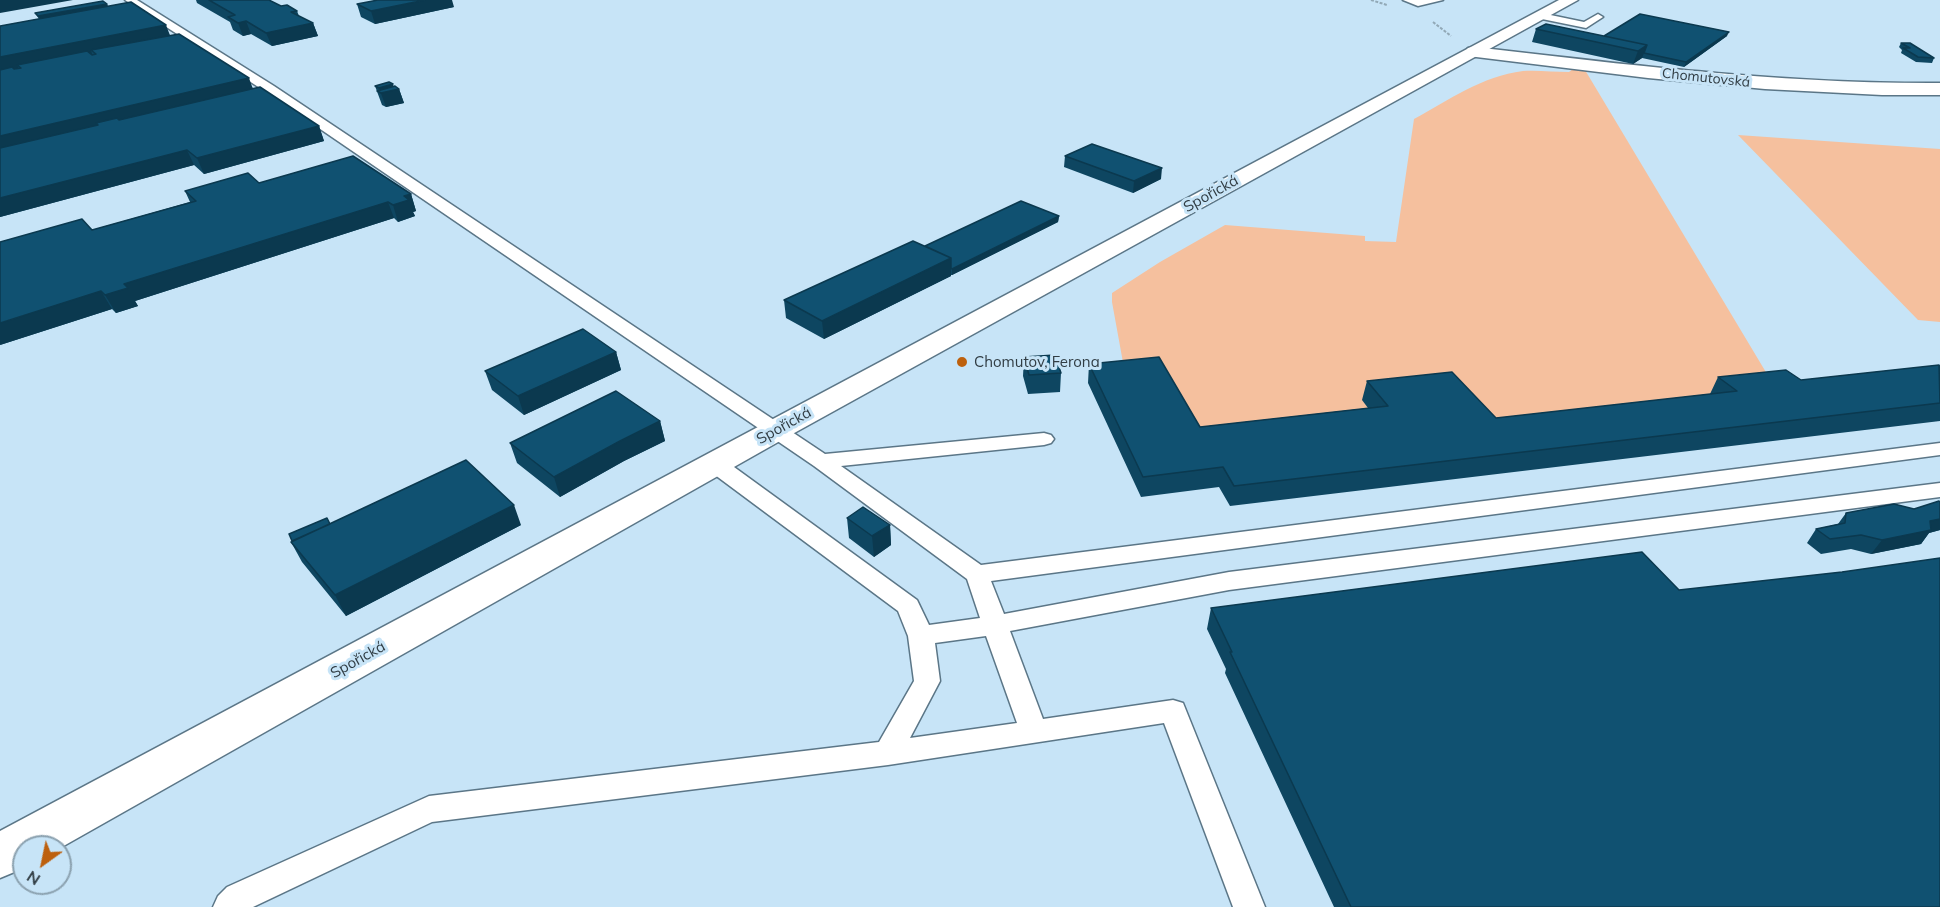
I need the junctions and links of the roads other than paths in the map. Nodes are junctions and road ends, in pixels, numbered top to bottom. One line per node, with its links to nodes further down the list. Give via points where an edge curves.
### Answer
1 (129, 0): 9 (lane, via 270,89)
2 (1408, 0): 3 (lane)
3 (1438, 0)
4 (1570, 0): 5 (street, Spořická)
5 (1541, 16): 6 (lane, via 1586,25); 7 (street, Spořická)
6 (1598, 17)
7 (1474, 52): 8 (street, Chomutovská, via 1806,88); 9 (street, Spořická)
8 (1940, 89)
9 (776, 430): 12 (lane); 13 (street, Spořická)
10 (1044, 439): 12 (lane)
11 (1940, 449): 15 (lane)
12 (821, 461): 15 (lane)
13 (715, 464): 17 (lane, via 908,606); 20 (street, Spořická)
14 (1940, 490): 16 (lane, via 1229,581)
15 (977, 574): 16 (lane)
16 (995, 625): 17 (lane); 18 (lane)
17 (921, 636): 19 (lane, via 927,681)
18 (1034, 732): 19 (lane); 22 (lane, via 1173,711)
19 (888, 753): 21 (lane, via 429,809 238,898)
20 (0, 856)
21 (229, 907)
22 (1249, 907)

